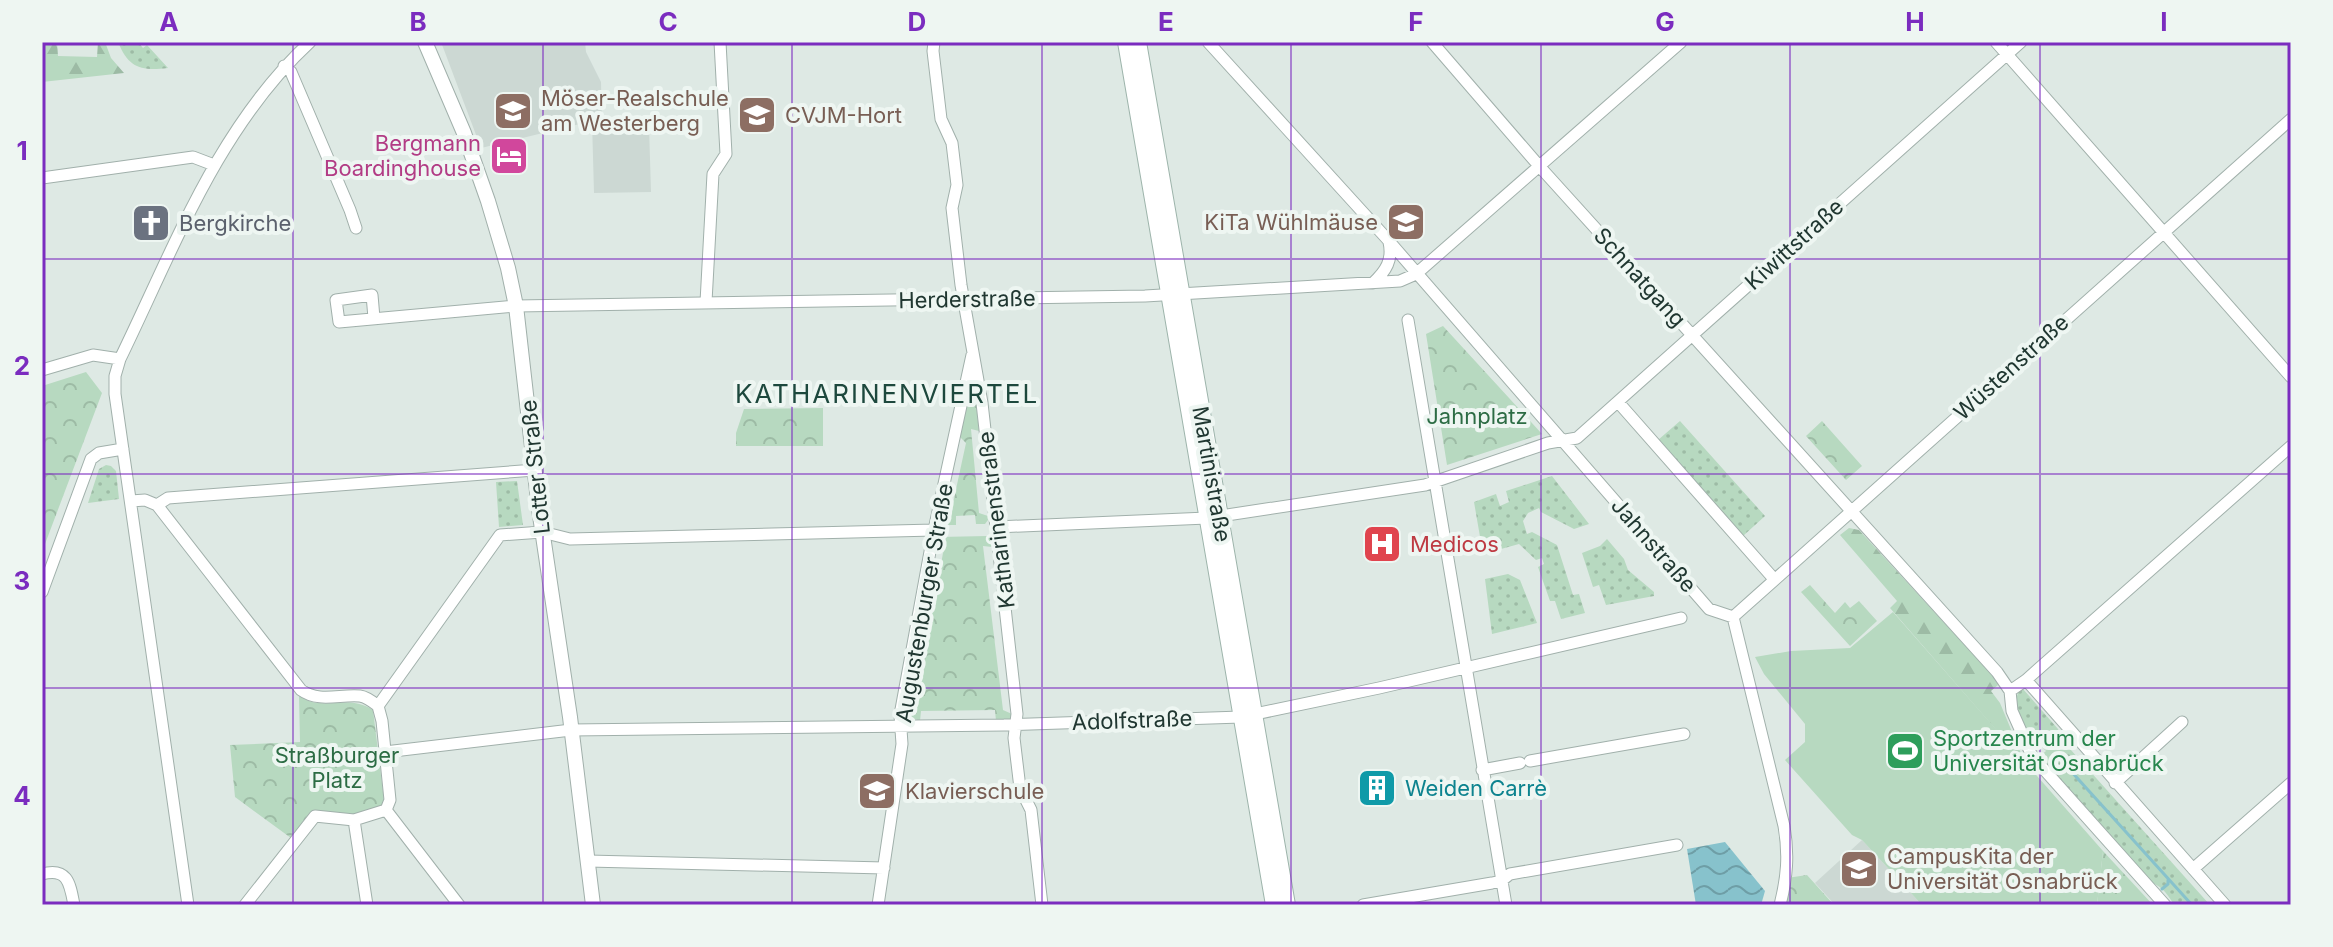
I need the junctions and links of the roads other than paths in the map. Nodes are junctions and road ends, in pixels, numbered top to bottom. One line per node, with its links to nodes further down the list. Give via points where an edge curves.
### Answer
1 (310, 42): 13 (street)
2 (425, 42): 26 (street, Lotter Straße, via 488,201)
3 (720, 42): 25 (street, via 726,154 713,174)
4 (934, 42): 24 (street, Katharinenstraße, via 941,119 956,171 952,208)
5 (1126, 42): 23 (main road, Martinistraße)
6 (1138, 42): 23 (main road, Martinistraße)
7 (1208, 42): 20 (street, Jahnstraße)
8 (1432, 42): 16 (street, Schnatgang)
9 (1681, 42): 16 (street)
10 (1996, 42): 12 (street)
11 (2021, 42): 12 (street, Kiwittstraße)
12 (2007, 55): 19 (street); 29 (street, Kiwittstraße)
13 (284, 66): 15 (street); 18 (street)
14 (2291, 119): 19 (street, Wüstenstraße)
15 (214, 165): 17 (street, via 193,157); 31 (street)
16 (1540, 167): 21 (street); 29 (street, Schnatgang)
17 (42, 178)
18 (356, 228)
19 (2163, 233): 33 (street); 44 (street, Wüstenstraße)
20 (1388, 240): 21 (street, Jahnstraße); 22 (street, via 1390,261)
21 (1416, 274): 22 (street, Herderstraße); 37 (street, Jahnstraße)
22 (1373, 283): 23 (street, Herderstraße)
23 (1175, 293): 24 (street, Herderstraße); 45 (main road, Martinistraße)
24 (964, 299): 25 (street, Herderstraße); 30 (street, Katharinenstraße)
25 (706, 302): 26 (street, Herderstraße)
26 (516, 306): 27 (street, Herderstraße); 40 (street, Lotter Straße)
27 (374, 318)
28 (1408, 320): 41 (street)
29 (1693, 335): 35 (street, Kiwittstraße); 44 (street, Schnatgang)
30 (973, 351): 34 (street, Augustenburger Straße); 36 (street, Katharinenstraße)
31 (120, 359): 32 (street, via 93,355); 39 (street, via 115,394)
32 (42, 370)
33 (2291, 377)
34 (962, 401): 36 (street, via 971,397); 47 (street, Augustenburger Straße)
35 (1618, 402): 37 (street, Kiwittstraße, via 1577,438); 49 (street)
36 (982, 403): 46 (street, Katharinenstraße)
37 (1564, 441): 41 (street); 51 (street, Jahnstraße, via 1709,609)
38 (2291, 446): 54 (street)
39 (123, 449): 42 (street); 50 (street, via 91,459)
40 (535, 470): 43 (street, via 168,498); 48 (street, Lotter Straße)
41 (1435, 481): 45 (street); 53 (street)
42 (131, 501): 43 (street); 76 (street)
43 (157, 505): 56 (street, via 301,690 309,696 364,696)
44 (1850, 510): 49 (street, Wüstenstraße); 55 (street, Schnatgang)
45 (1213, 517): 46 (street); 57 (main road, Martinistraße)
46 (997, 527): 59 (street, Katharinenstraße)
47 (934, 530): 48 (street, via 570,539); 60 (street, Augustenburger Straße)
48 (542, 532): 56 (street, via 500,535); 61 (street, Lotter Straße)
49 (1774, 579): 51 (street, Wüstenstraße)
50 (42, 592)
51 (1733, 617): 87 (street, via 1789,855)
52 (1681, 618): 53 (street, Adolfstraße)
53 (1465, 668): 57 (street, Adolfstraße); 64 (street)
54 (2026, 680): 55 (street); 65 (street)
55 (2010, 691): 88 (street, via 2012,711 2032,756)
56 (378, 706): 63 (street)
57 (1248, 716): 59 (street, Adolfstraße); 83 (main road, Martinistraße); 84 (main road, Martinistraße)
58 (2182, 722): 65 (street)
59 (1016, 724): 60 (street, Adolfstraße); 82 (street, Katharinenstraße, via 1020,788 1031,810)
60 (901, 726): 61 (street, Adolfstraße); 71 (street, Augustenburger Straße)
61 (571, 730): 63 (street, Adolfstraße); 70 (street, Lotter Straße)
62 (1684, 734): 64 (street)
63 (385, 752): 67 (street, via 390,800)
64 (1482, 770): 74 (street)
65 (2115, 783): 72 (street)
66 (2291, 783): 72 (street)
67 (386, 810): 68 (street); 79 (street)
68 (354, 820): 77 (street, via 315,816); 78 (street)
69 (1677, 845): 74 (street, via 1510,874)
70 (588, 861): 71 (street); 80 (street, Lotter Straße)
71 (884, 868): 81 (street, Augustenburger Straße)
72 (2193, 869): 89 (street)
73 (42, 874): 75 (street, via 62,874)
74 (1501, 881): 85 (street); 86 (street)
75 (74, 905)
76 (188, 905)
77 (245, 905)
78 (367, 905)
79 (459, 905)
80 (593, 905)
81 (878, 905)
82 (1042, 905)
83 (1274, 905)
84 (1287, 905)
85 (1363, 905)
86 (1506, 905)
87 (1780, 905)
88 (2165, 905)
89 (2225, 905)

